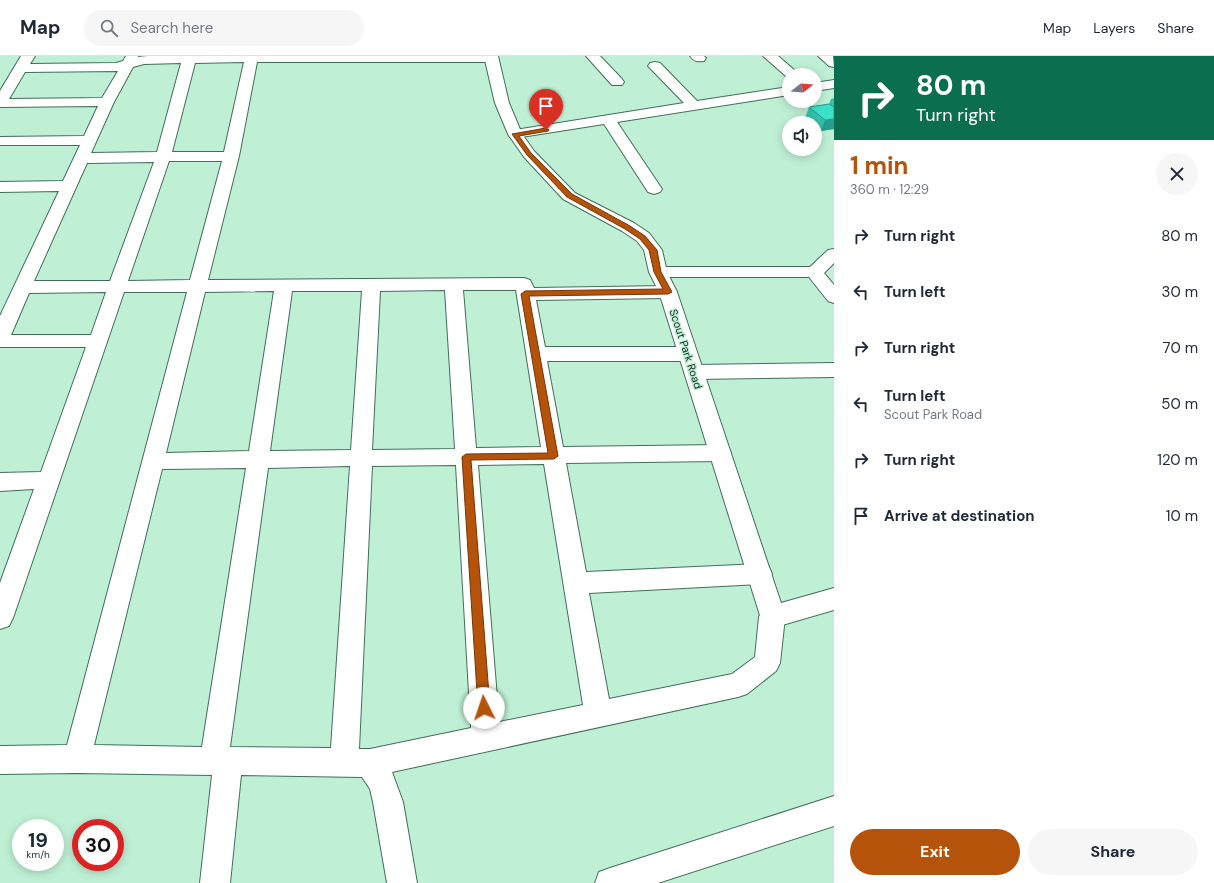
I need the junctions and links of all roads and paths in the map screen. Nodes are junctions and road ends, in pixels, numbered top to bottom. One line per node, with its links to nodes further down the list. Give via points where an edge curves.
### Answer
1 (28, 56): 11 (street)
2 (593, 56): 13 (street)
3 (770, 56): 12 (street)
4 (825, 56): 10 (street)
5 (251, 57): 6 (street); 7 (street); 24 (street)
6 (491, 57): 21 (street, Scout Park Road, via 502,103)
7 (189, 58): 8 (street); 25 (street)
8 (130, 60): 11 (street, via 116,67); 18 (street)
9 (656, 62): 19 (street)
10 (834, 63)
11 (22, 68): 17 (street)
12 (785, 68)
13 (617, 82)
14 (834, 84): 15 (street)
15 (822, 86)
16 (782, 92): 19 (street)
17 (0, 102): 18 (street)
18 (107, 102): 22 (street)
19 (694, 106): 20 (street)
20 (608, 120): 21 (street); 29 (street)
21 (515, 134): 31 (street, Scout Park Road, via 529,154 569,196 643,237 653,250)
22 (91, 140): 23 (street); 26 (street)
23 (0, 141)
24 (231, 156): 25 (street); 37 (street)
25 (163, 157): 26 (street); 36 (street)
26 (82, 158): 27 (street)
27 (69, 186): 28 (street); 40 (street)
28 (0, 187)
29 (654, 189)
30 (834, 254): 32 (street)
31 (658, 272): 32 (street); 38 (street, Scout Park Road)
32 (814, 272): 41 (street)
33 (454, 284): 35 (street); 39 (street, via 524,284); 50 (street)
34 (284, 285): 35 (street); 37 (street); 52 (street)
35 (371, 285): 51 (street)
36 (117, 286): 37 (street); 40 (street); 44 (street)
37 (198, 286): 53 (street)
38 (668, 292): 39 (street); 46 (street, Scout Park Road)
39 (525, 294): 45 (street)
40 (13, 296): 42 (street)
41 (834, 297)
42 (0, 337)
43 (0, 341): 44 (street)
44 (98, 341): 54 (street)
45 (536, 354): 46 (street); 49 (street)
46 (691, 363): 47 (street); 48 (street, Scout Park Road)
47 (834, 370)
48 (720, 453): 49 (street); 56 (street, Scout Park Road)
49 (554, 456): 50 (street); 57 (street)
50 (466, 457): 51 (street); 62 (street)
51 (361, 458): 52 (street); 66 (street)
52 (258, 460): 53 (street); 65 (street)
53 (153, 461): 63 (street)
54 (49, 480): 55 (street); 60 (street)
55 (0, 482)
56 (760, 574): 57 (street); 59 (street, Scout Park Road)
57 (576, 583): 61 (street)
58 (834, 599): 59 (street)
59 (772, 617): 61 (street, via 767,663 738,685)
60 (0, 618)
61 (598, 715): 62 (street)
62 (486, 739): 66 (street)
63 (77, 759): 64 (street); 65 (street)
64 (0, 760)
65 (221, 761): 66 (street); 68 (street)
66 (357, 763): 69 (street, via 382,783 388,802)
67 (834, 811): 70 (street)
68 (215, 883)
69 (402, 883)
70 (610, 883)

